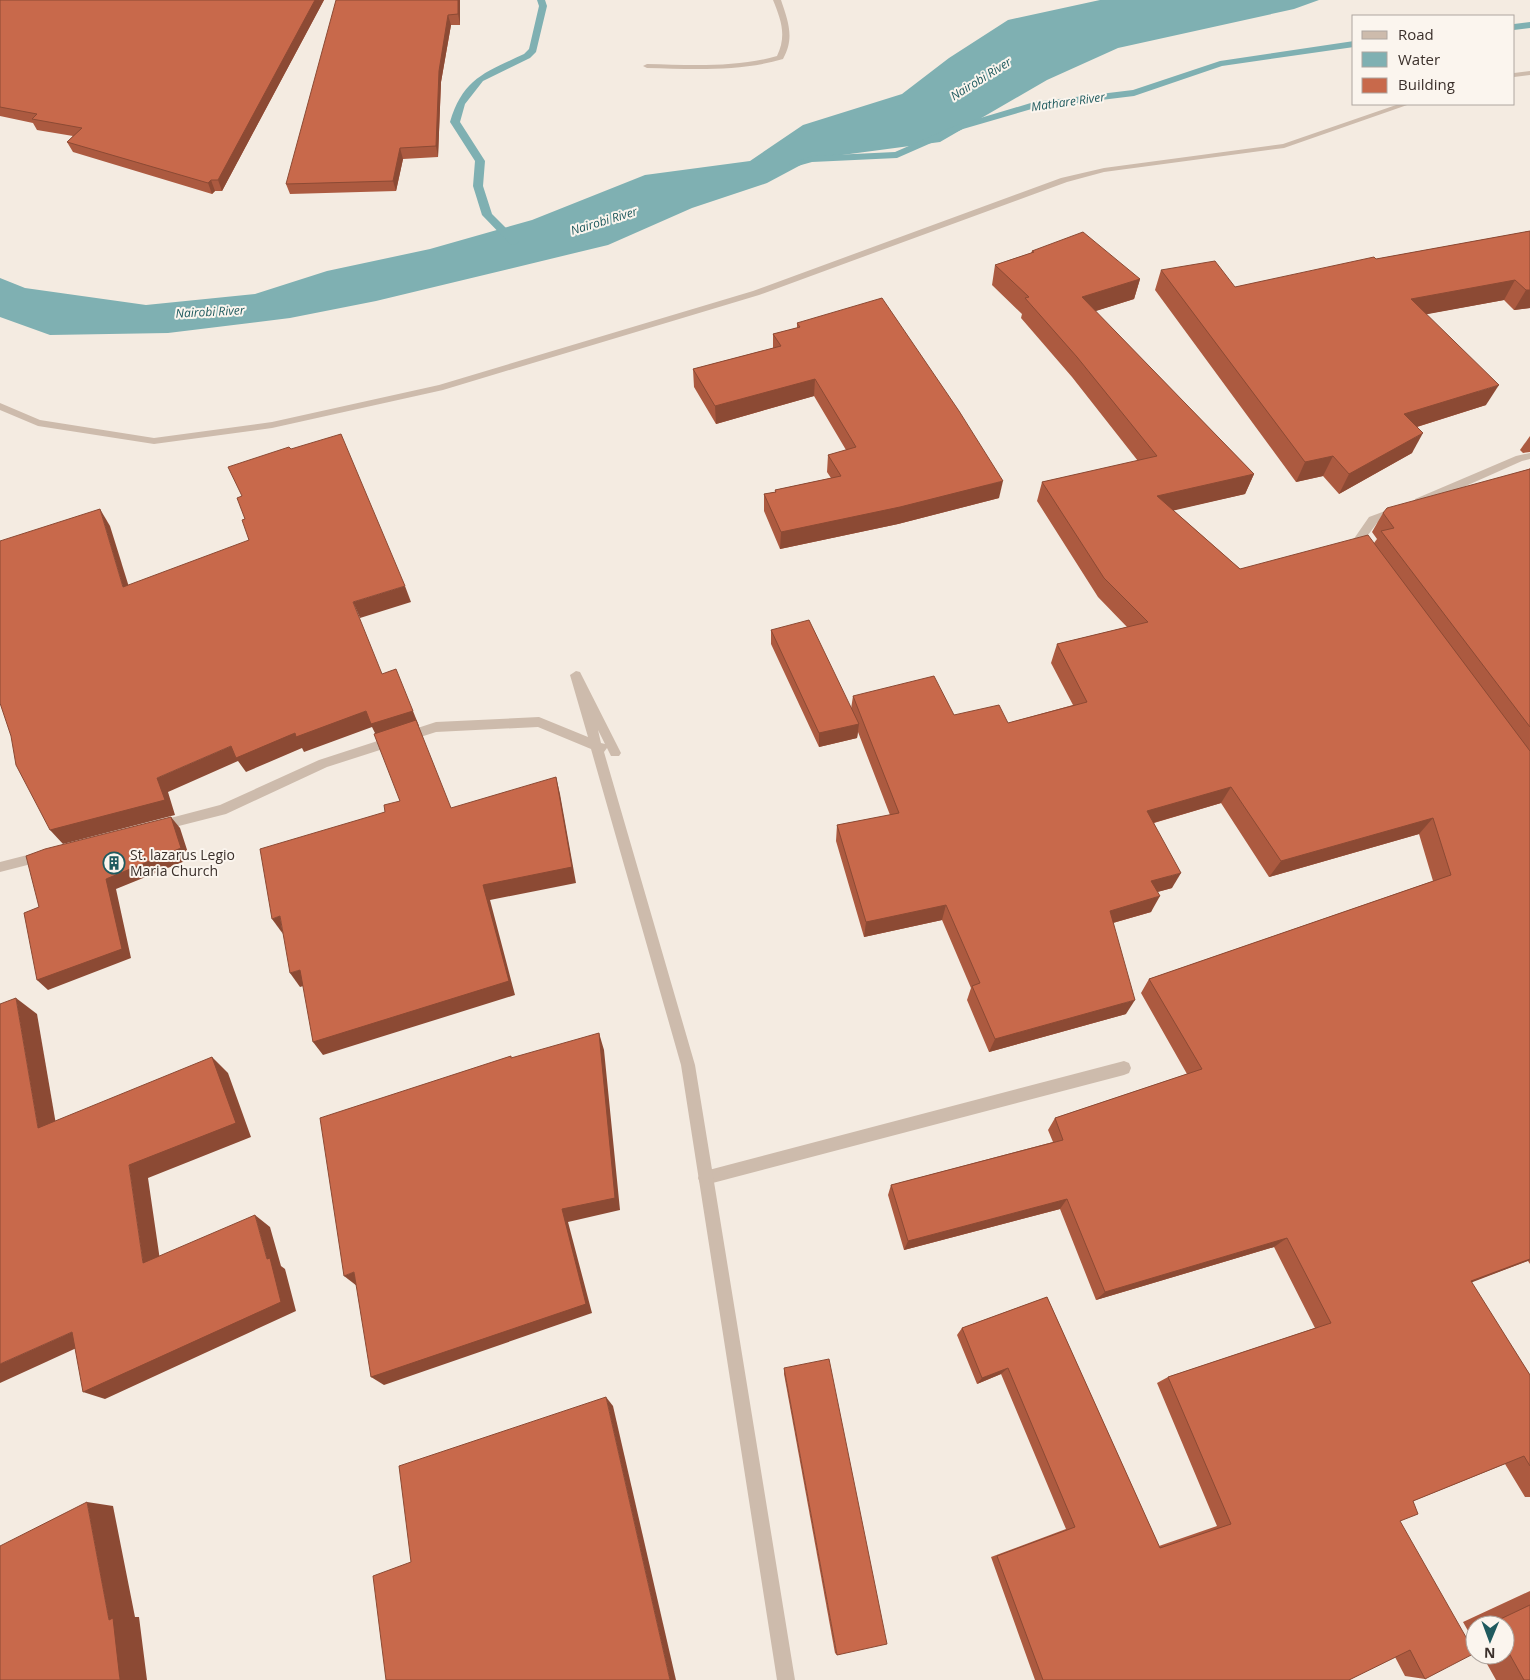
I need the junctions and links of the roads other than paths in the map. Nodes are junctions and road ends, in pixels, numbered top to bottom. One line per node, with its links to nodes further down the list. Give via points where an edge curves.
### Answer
1 (777, 0): 2 (street, via 788,30 786,46 780,57 758,64)
2 (646, 66)
3 (1530, 73): 4 (street)
4 (1515, 75)
5 (1403, 105): 6 (street, via 1284,146 1104,170 1064,180 756,293 440,388 272,425 154,441 38,423)
6 (0, 406)
7 (1530, 456): 8 (street, via 1374,520 1356,543)
8 (1367, 558)
9 (144, 830): 13 (street, via 222,810 323,764 436,727 539,722 590,743 598,746 607,750 615,753 576,675 595,741 598,751 601,760 688,1065)
10 (58, 852): 11 (street)
11 (0, 867)
12 (1124, 1068): 13 (street)
13 (705, 1178): 14 (street)
14 (786, 1680)

